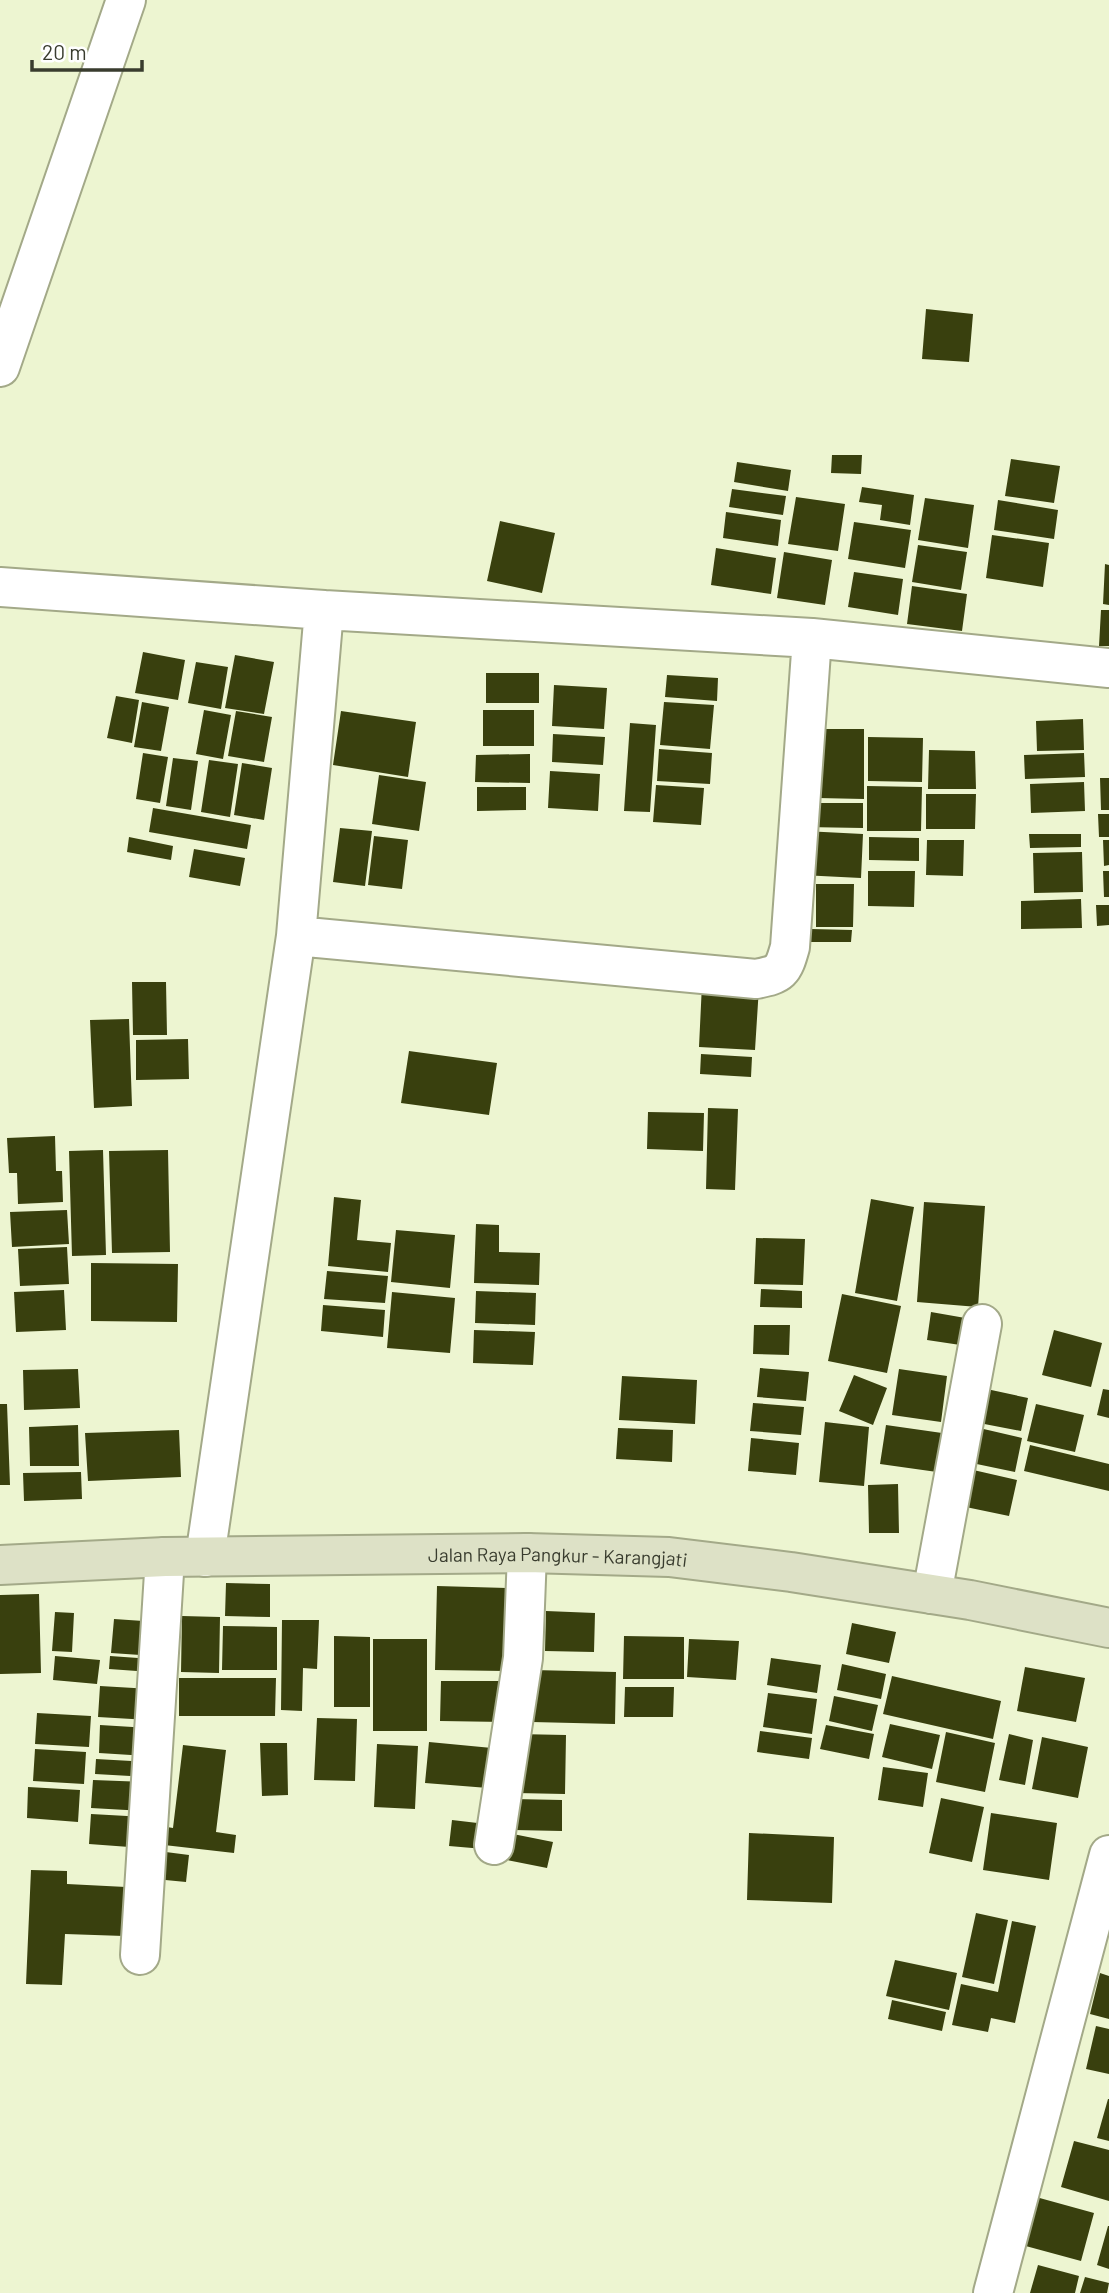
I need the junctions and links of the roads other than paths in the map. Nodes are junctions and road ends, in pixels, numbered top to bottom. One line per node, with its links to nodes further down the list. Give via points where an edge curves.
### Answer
1 (126, 0): 2 (street)
2 (0, 368)
3 (0, 587): 4 (street)
4 (324, 610): 5 (street); 7 (street)
5 (812, 638): 6 (street); 7 (street, via 790,947 777,975 756,979)
6 (1109, 668)
7 (296, 936): 11 (street)
8 (982, 1324): 13 (street)
9 (527, 1553): 11 (main road, Jalan Raya Pangkur - Karangjati); 13 (main road, Jalan Raya Pangkur - Karangjati, via 669,1557); 15 (street, via 523,1658)
10 (165, 1557): 11 (main road, Jalan Raya Pangkur - Karangjati); 12 (main road, Jalan Raya Pangkur - Karangjati); 17 (street)
11 (205, 1558)
12 (0, 1565)
13 (932, 1594): 14 (main road, Jalan Raya Pangkur - Karangjati)
14 (1109, 1628)
15 (494, 1845)
16 (1109, 1855): 18 (street)
17 (140, 1955)
18 (993, 2293)

